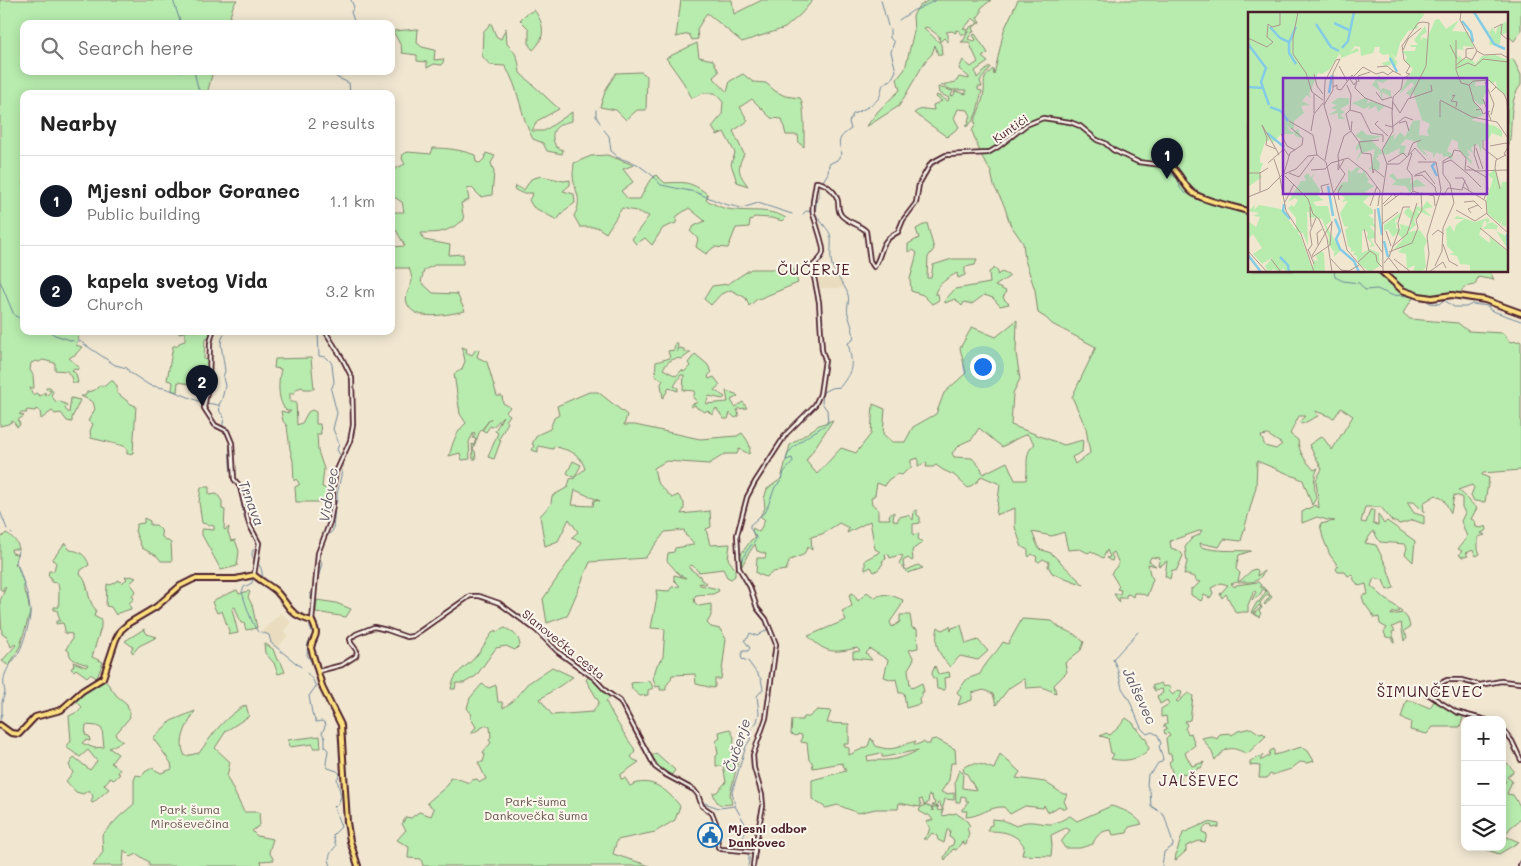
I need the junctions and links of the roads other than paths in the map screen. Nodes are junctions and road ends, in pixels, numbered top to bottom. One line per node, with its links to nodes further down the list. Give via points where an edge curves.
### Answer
1 (1167, 166): 2 (main road, via 1175,170 1187,188 1197,195); 15 (street, Kuntići, via 1140,162 1096,140 1080,126 1043,118 1026,125 988,153 951,154 934,160 919,184 916,203 898,232 882,245 874,267 869,256 866,230 846,219 840,213 837,197 821,182 816,182 813,212 824,249 814,276 825,360 818,398 786,434 755,482 737,534 739,568 776,644 766,718 753,756 763,806)
2 (1248, 211)
3 (1382, 272): 4 (main road, via 1402,290 1419,296 1452,295 1485,300)
4 (1521, 313)
5 (212, 335): 7 (street, via 204,404 215,425 227,431 231,438 234,479 240,487 250,524 260,543)
6 (327, 335): 8 (street, via 353,382 353,429 333,483 330,522 318,553)
7 (254, 574): 8 (main road, via 274,589 290,610 301,618); 12 (main road, via 236,580 194,579 183,583 121,630 106,675 99,681 61,710 35,717 20,734 11,733)
8 (312, 620): 9 (main road, via 317,634 310,648)
9 (319, 671): 15 (street, Slanovečka cesta, via 342,665 356,656 357,651 350,639 356,634 374,628 413,636 467,596 487,598 532,627 620,701 655,766 694,790 702,806 712,813 718,847); 16 (main road, via 323,689 341,725 347,822)
10 (1521, 683): 11 (street, via 1501,681 1480,685 1447,680 1436,690 1426,693 1456,712)
11 (1471, 716)
12 (0, 725)
13 (1506, 734): 14 (street)
14 (1521, 760)
15 (755, 852): 17 (street)
16 (358, 866)
17 (753, 866)

